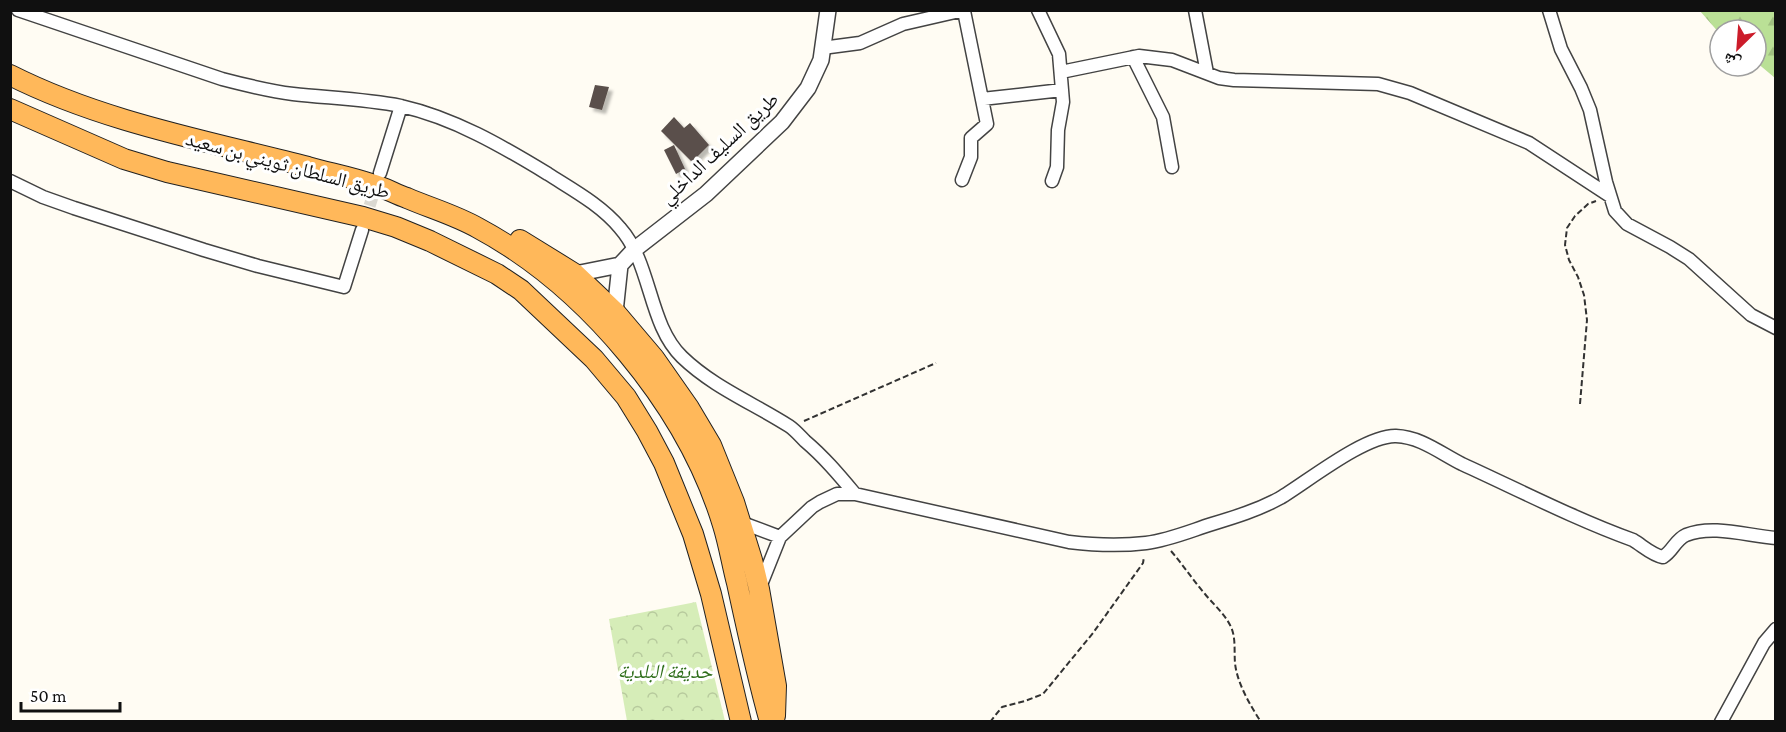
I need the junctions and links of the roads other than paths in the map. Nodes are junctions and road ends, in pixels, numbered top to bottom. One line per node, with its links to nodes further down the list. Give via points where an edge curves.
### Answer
1 (18, 10): 14 (street, via 233,82 290,94)
2 (828, 10): 7 (street, طريق السليف الداخلي)
3 (1038, 10): 9 (street, via 1059,54)
4 (1196, 10): 10 (street)
5 (1549, 10): 21 (street, via 1561,49 1590,110)
6 (964, 11): 7 (street, via 903,24 860,43); 13 (street)
7 (822, 48): 23 (street, طريق السليف الداخلي, via 821,60 808,88 782,122 706,194)
8 (1133, 57): 9 (street); 10 (street, via 1172,60); 16 (street, via 1163,117)
9 (1061, 72): 12 (street)
10 (1206, 73): 21 (street, via 1234,80 1378,84 1410,93 1529,143)
11 (10, 75): 17 (highway, طريق السلطان ثويني بن سعيد, via 77,104 134,122)
12 (1062, 90): 13 (street); 20 (street, via 1057,167)
13 (982, 99): 18 (street, via 987,124 971,138 971,157)
14 (401, 106): 17 (street); 23 (street, via 452,122 503,147 606,214)
15 (10, 109): 34 (highway, طريق السلطان ثويني بن سعيد, via 124,159 396,227 488,270 521,290 594,359 626,397 664,463 693,534 711,594)
16 (1172, 167)
17 (377, 178): 25 (highway, via 481,217); 35 (highway, طريق السلطان ثويني بن سعيد, via 478,228 539,268 590,313 655,387 691,447 723,525)
18 (962, 180)
19 (10, 181): 22 (street, via 43,197 204,250 344,287)
20 (1052, 181)
21 (1610, 196): 27 (street, via 1615,211 1627,224 1689,259 1751,315)
22 (362, 230)
23 (635, 249): 24 (street, طريق السليف الداخلي); 28 (street, via 664,329 680,355 721,387 790,426)
24 (620, 265): 25 (street); 26 (street)
25 (575, 274): 26 (highway)
26 (615, 312): 29 (highway, via 689,408 711,445)
27 (1776, 328)
28 (855, 494): 30 (street, via 837,494 820,502); 31 (street, via 1069,542 1146,543 1241,516 1280,498 1346,455 1392,436 1419,441 1633,540 1655,556 1669,554 1677,540 1688,534 1711,531)
29 (740, 522): 30 (street); 32 (highway)
30 (780, 537): 32 (street)
31 (1776, 538)
32 (759, 589): 36 (highway, via 776,686)
33 (1776, 628): 37 (street)
34 (741, 722)
35 (770, 722)
36 (775, 722)
37 (1721, 722)

